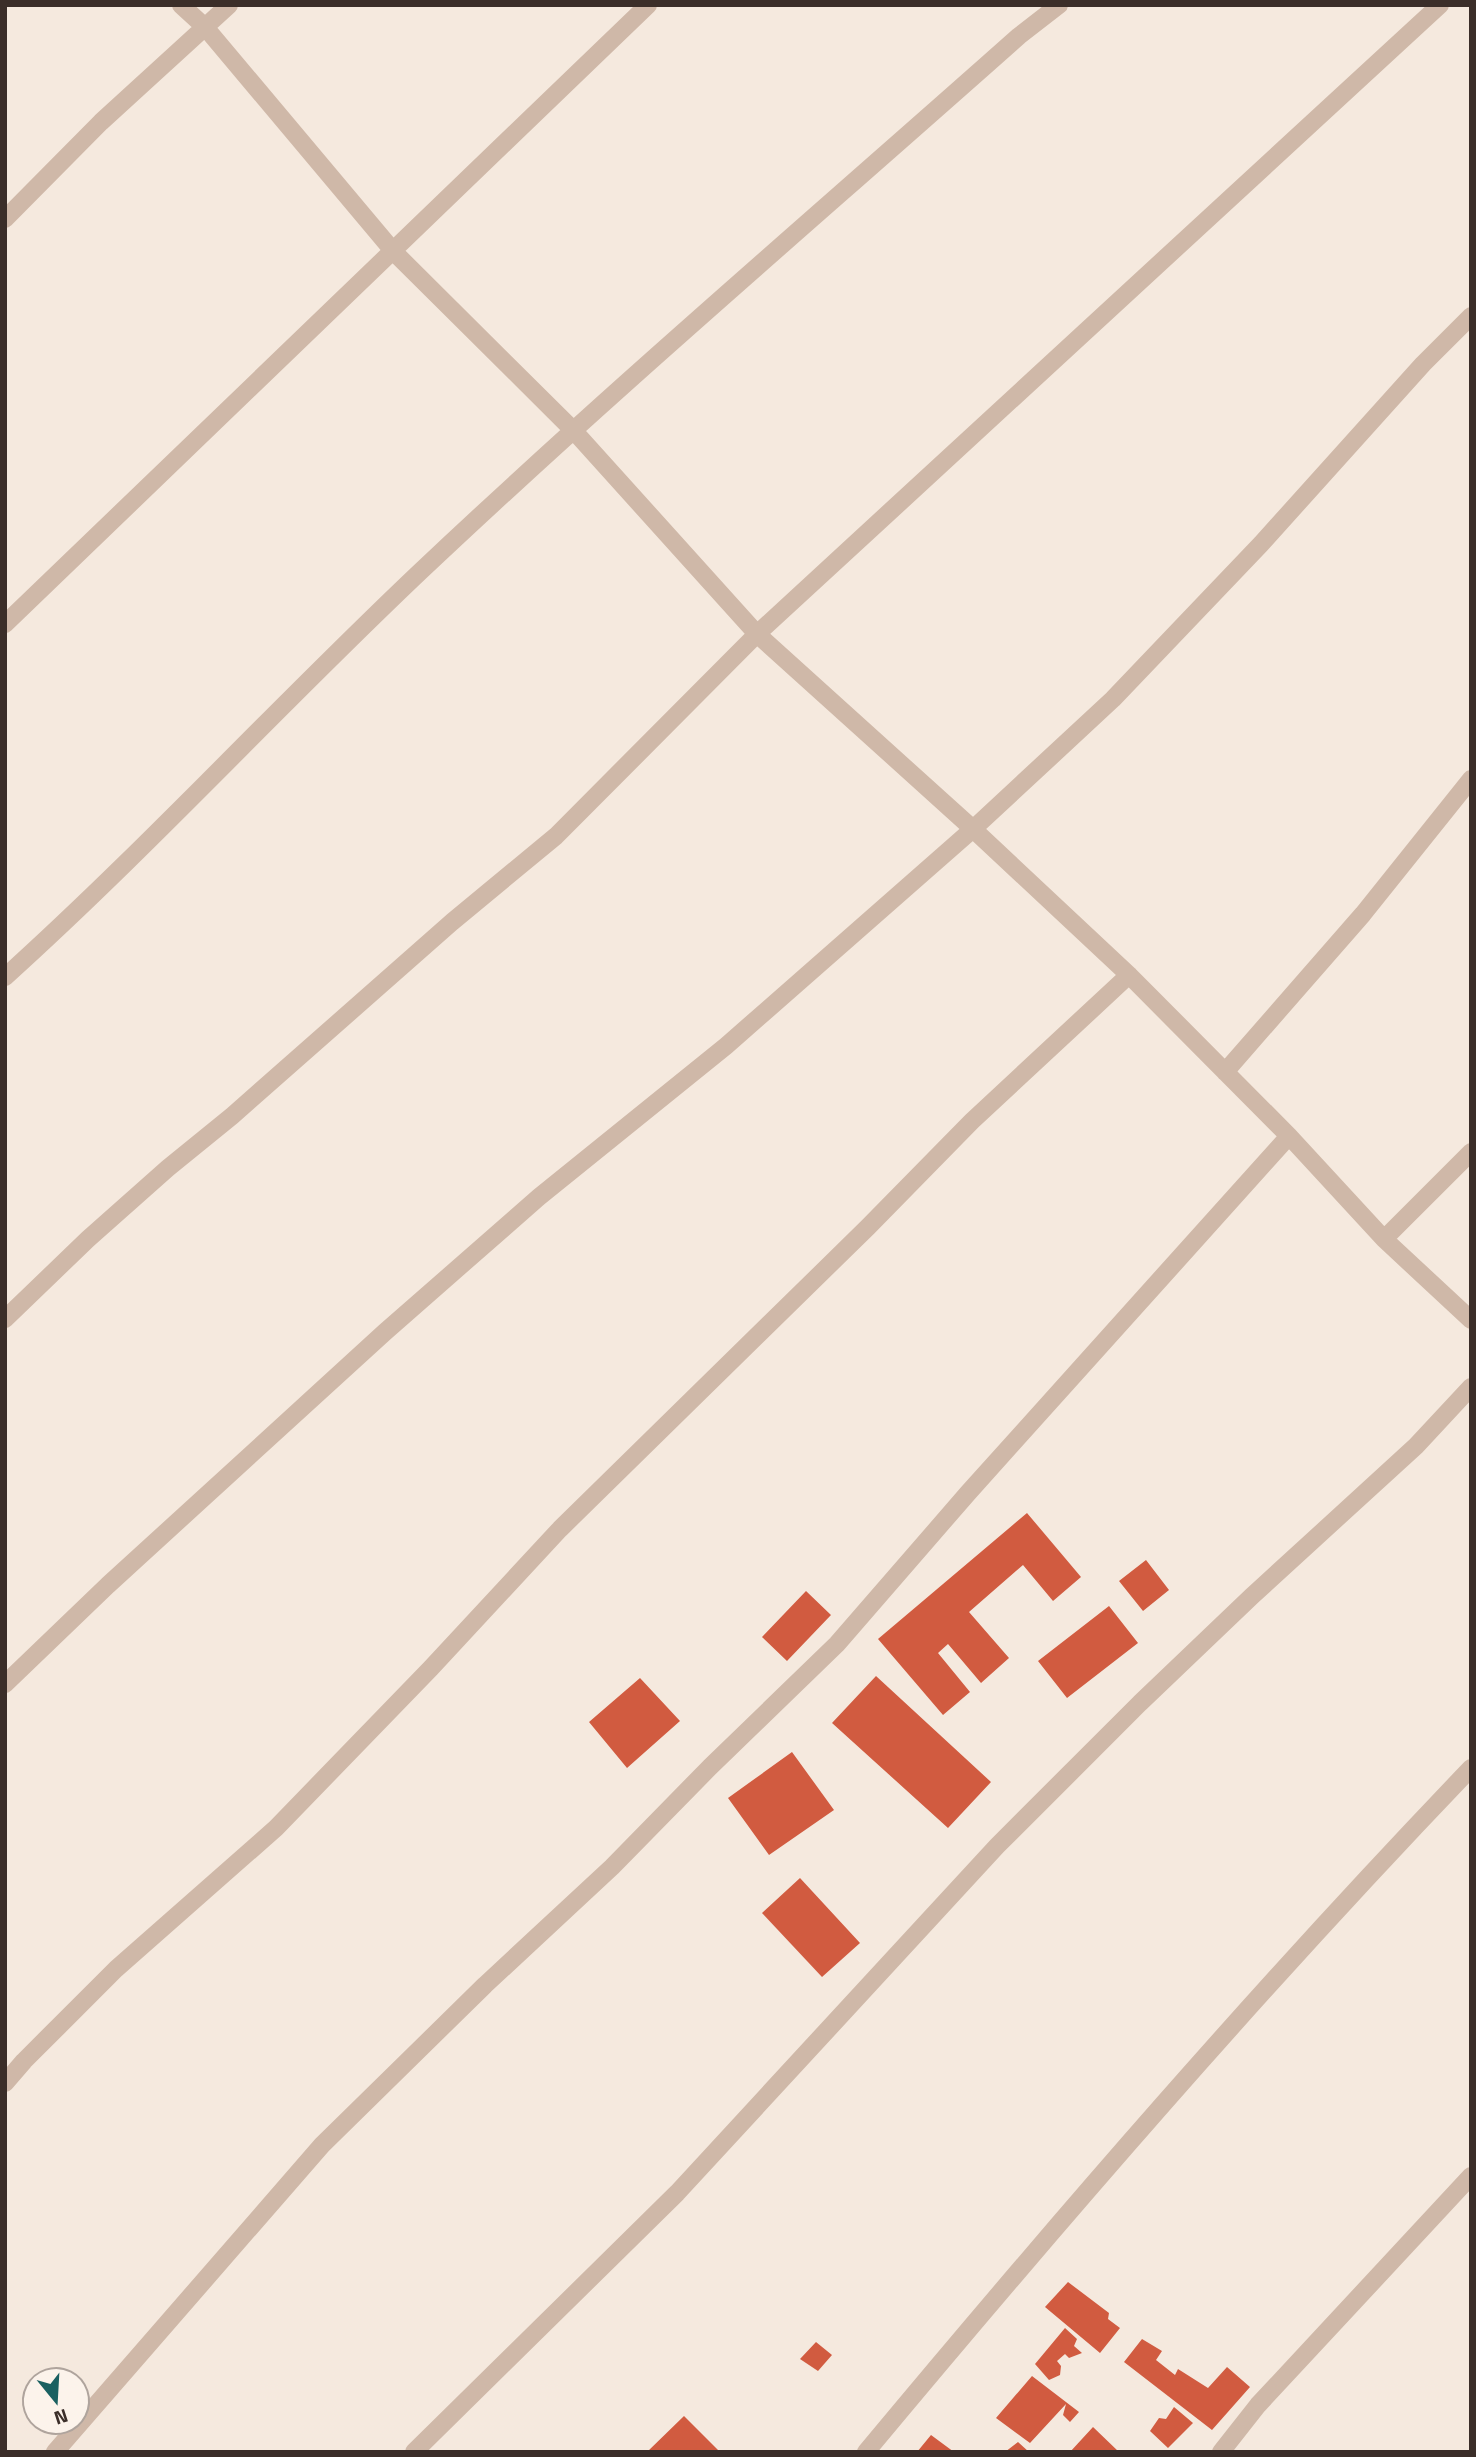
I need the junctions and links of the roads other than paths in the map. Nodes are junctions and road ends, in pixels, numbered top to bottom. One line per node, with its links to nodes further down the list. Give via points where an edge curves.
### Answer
1 (181, 5): 6 (street)
2 (229, 5): 6 (street)
3 (648, 5): 8 (street)
4 (1059, 5): 10 (street)
5 (1440, 5): 12 (street)
6 (205, 27): 7 (street); 8 (street)
7 (5, 219)
8 (394, 252): 10 (street); 11 (street)
9 (1471, 316): 14 (street, via 1113,699)
10 (574, 431): 12 (street); 16 (street, via 302,685 161,830)
11 (5, 624)
12 (757, 634): 14 (street); 21 (street, via 556,836 168,1168)
13 (1471, 779): 17 (street, via 1363,914)
14 (974, 829): 15 (street); 24 (street, via 726,1046 451,1272 271,1433)
15 (1129, 975): 17 (street); 26 (street, via 972,1121 560,1529 276,1828 116,1969)
16 (5, 976)
17 (1224, 1072): 18 (street)
18 (1289, 1136): 20 (street); 28 (street, via 837,1644 322,2145)
19 (1471, 1152): 20 (street)
20 (1384, 1239): 22 (street)
21 (5, 1319)
22 (1471, 1320)
23 (1471, 1387): 29 (street, via 1416,1446 1140,1703 997,1846 677,2193)
24 (5, 1684)
25 (1471, 1768): 30 (street, via 1146,2122)
26 (5, 2084)
27 (1471, 2176): 31 (street, via 1258,2405)
28 (55, 2452)
29 (414, 2452)
30 (866, 2452)
31 (1221, 2452)

